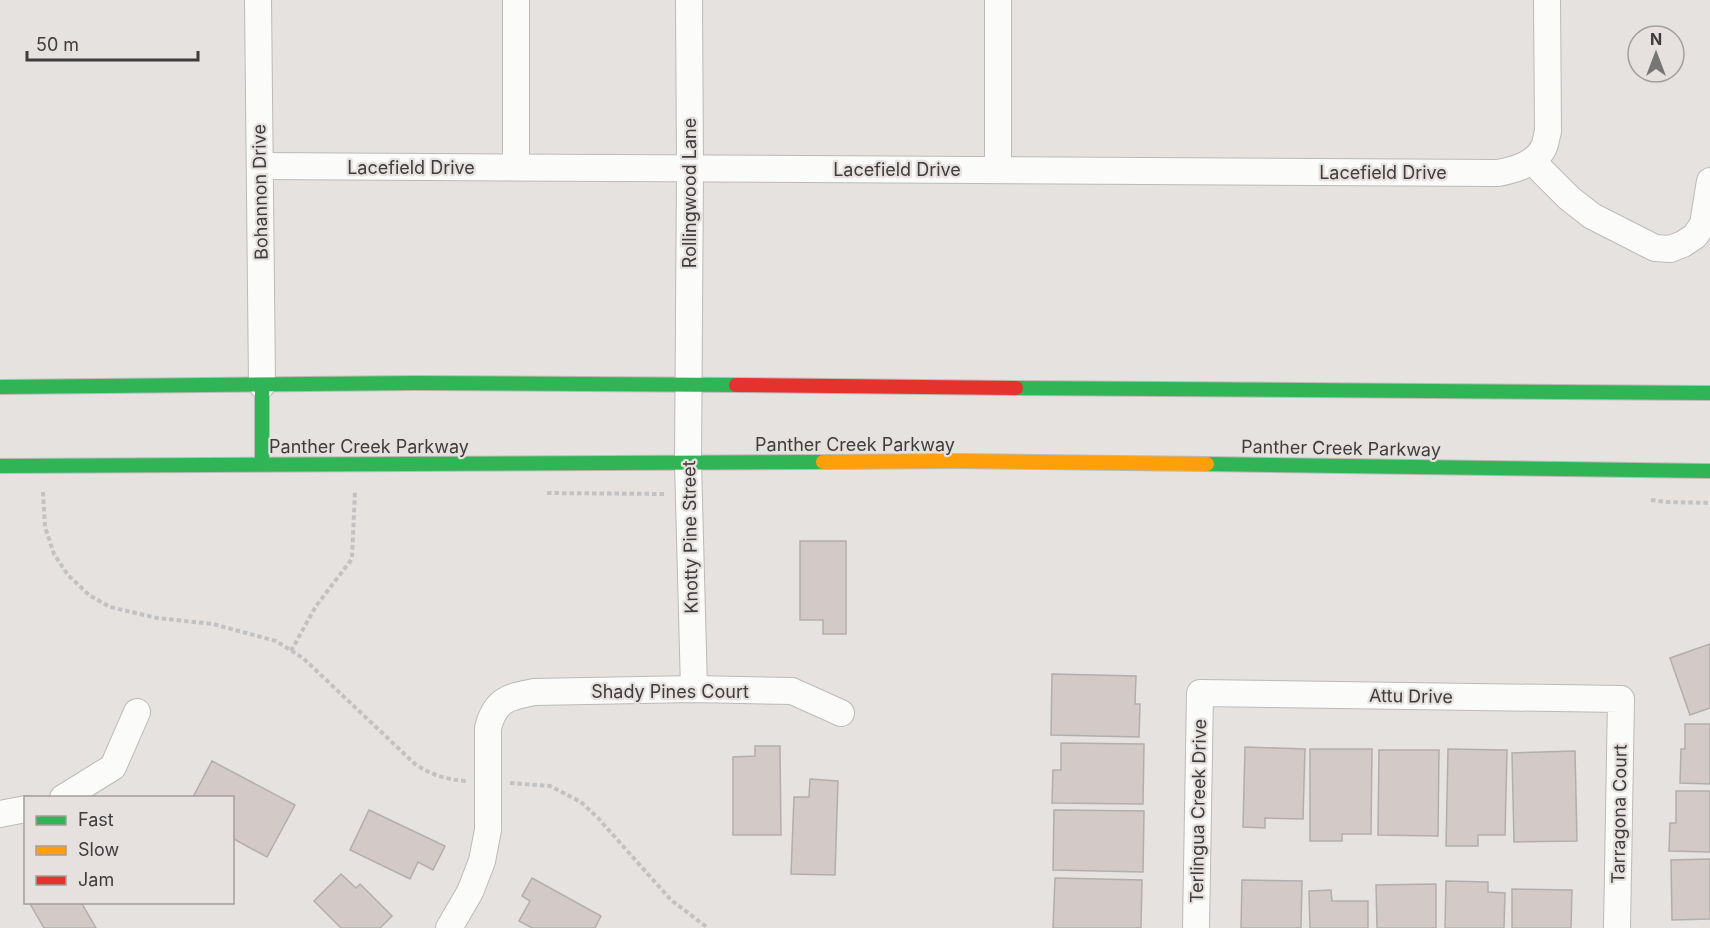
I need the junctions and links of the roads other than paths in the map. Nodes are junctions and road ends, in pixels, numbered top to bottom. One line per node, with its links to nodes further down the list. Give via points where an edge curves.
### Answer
1 (258, 0): 7 (street, Bohannon Drive)
2 (516, 0): 8 (street)
3 (689, 0): 9 (street, Rollingwood Lane)
4 (998, 0): 10 (street)
5 (1547, 0): 6 (street, via 1548,132 1544,148)
6 (1532, 161): 10 (street, Lacefield Drive, via 1516,170 1498,172); 11 (street, via 1592,216 1655,248 1670,249 1695,236 1703,224)
7 (260, 166): 8 (street, Lacefield Drive); 12 (street, Bohannon Drive)
8 (516, 167): 9 (street, Lacefield Drive)
9 (690, 168): 10 (street, Lacefield Drive); 13 (street, Rollingwood Lane)
10 (998, 170)
11 (1710, 181)
12 (262, 385): 13 (main road); 14 (main road); 17 (main road)
13 (688, 385): 15 (main road); 16 (street, Knotty Pine Street)
14 (0, 387)
15 (1710, 393)
16 (688, 463): 17 (main road, Panther Creek Parkway); 19 (main road, Panther Creek Parkway, via 958,461); 20 (street, Knotty Pine Street)
17 (262, 465): 18 (main road, Panther Creek Parkway)
18 (0, 466)
19 (1710, 471)
20 (694, 689): 24 (street, Shady Pines Court, via 792,691); 28 (street, Shady Pines Court, via 534,692 497,705 488,728 488,831 482,861 470,892)
21 (1200, 693): 22 (street, Attu Drive); 29 (street, Terlingua Creek Drive)
22 (1621, 699): 30 (street, Tarragona Court)
23 (137, 712): 25 (street, via 112,767)
24 (841, 713)
25 (66, 796)
26 (24, 809): 27 (street)
27 (0, 814)
28 (448, 928)
29 (1196, 928)
30 (1617, 928)

